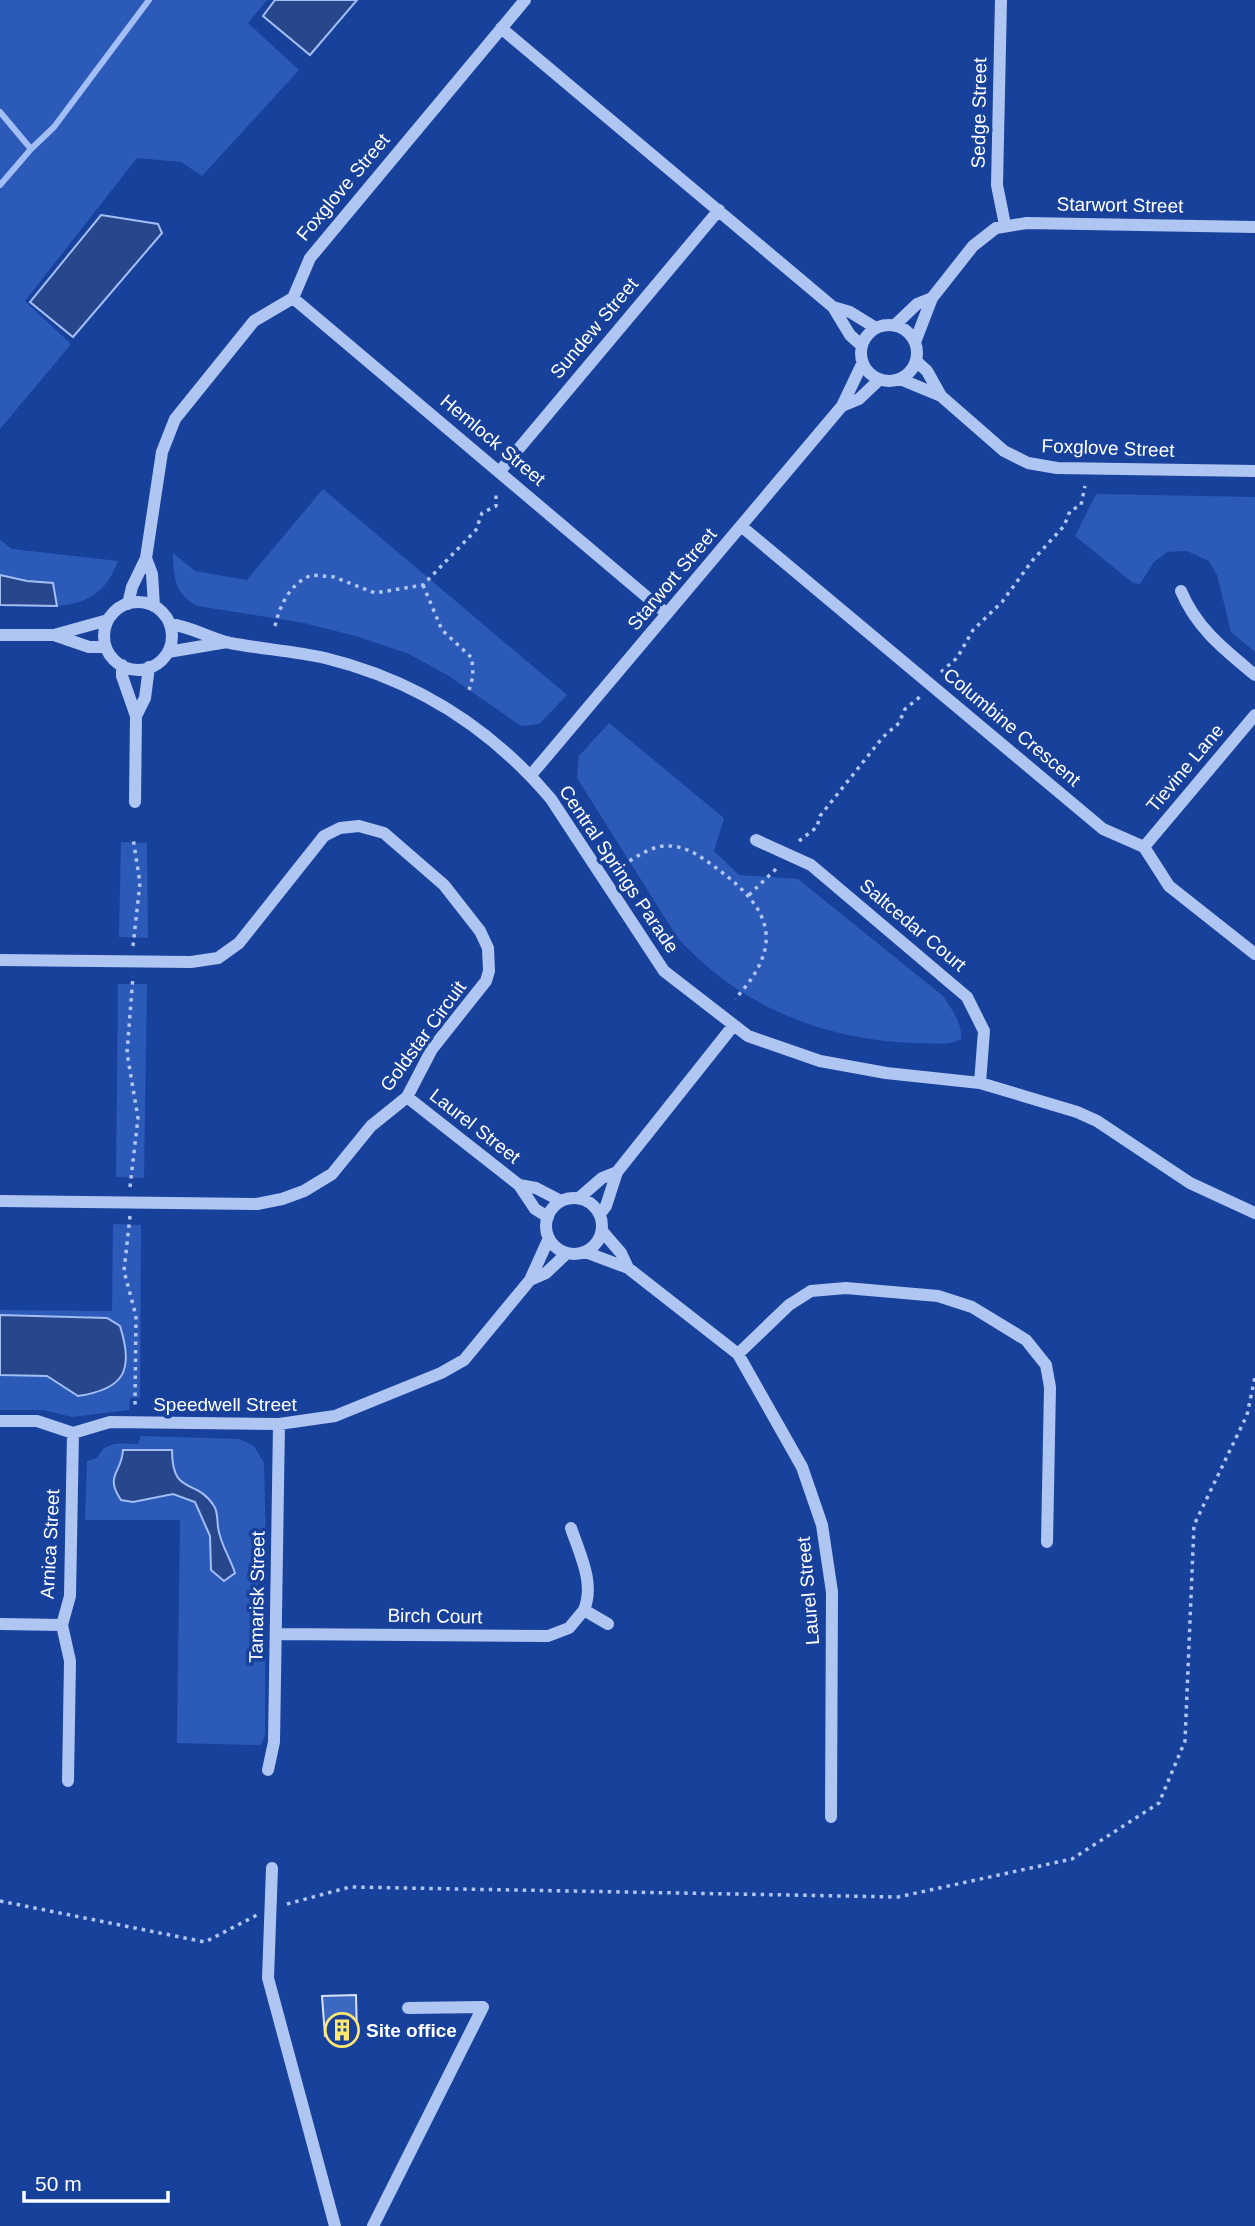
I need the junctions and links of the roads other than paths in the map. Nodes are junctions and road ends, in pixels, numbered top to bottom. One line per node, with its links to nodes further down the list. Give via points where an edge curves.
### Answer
1 (525, 0): 3 (street, Foxglove Street)
2 (1001, 0): 5 (street, Sedge Street, via 997,178)
3 (501, 28): 4 (street); 7 (street, Foxglove Street, via 310,258)
4 (719, 210): 9 (street); 20 (street, Sundew Street)
5 (1005, 225): 6 (street, Starwort Street); 8 (street, via 980,239)
6 (1255, 227)
7 (293, 298): 20 (street, Hemlock Street); 23 (street, via 254,321 175,419 162,452)
8 (932, 298): 10 (street, via 917,304); 12 (street)
9 (833, 307): 11 (street); 13 (street)
10 (895, 325): 11 (street); 12 (street)
11 (876, 328): 13 (street)
12 (915, 342): 14 (street)
13 (861, 345): 15 (street)
14 (916, 361): 16 (street); 18 (street, Foxglove Street)
15 (862, 364): 17 (street); 19 (street, Starwort Street)
16 (900, 379): 17 (street); 18 (street, Foxglove Street)
17 (879, 380): 19 (street, Starwort Street)
18 (941, 396): 21 (street, Foxglove Street, via 1004,451 1028,463 1057,468)
19 (842, 407): 22 (street, Starwort Street)
20 (500, 471): 27 (street, Hemlock Street)
21 (1255, 471)
22 (741, 526): 27 (street, Starwort Street); 43 (street, Columbine Crescent, via 1103,829)
23 (146, 558): 25 (street); 26 (street)
24 (1181, 592): 37 (street, via 1206,633)
25 (128, 604): 26 (street); 28 (street)
26 (154, 606): 29 (street)
27 (667, 614): 40 (street, Starwort Street)
28 (108, 620): 31 (street); 33 (street)
29 (170, 624): 32 (street, Central Springs Parade); 34 (street)
30 (0, 635): 31 (street)
31 (54, 635): 33 (street, via 89,647)
32 (228, 642): 34 (street, Central Springs Parade); 40 (street, Central Springs Parade, via 323,658 401,684 467,721)
33 (106, 647): 35 (street)
34 (168, 652): 36 (street)
35 (122, 666): 36 (street); 39 (street)
36 (149, 667): 39 (street, via 145,698)
37 (1255, 675)
38 (1255, 715): 43 (street, Tievine Lane)
39 (136, 716): 41 (street)
40 (531, 775): 46 (street, Central Springs Parade, via 583,844 664,971)
41 (135, 802)
42 (756, 840): 47 (street, Saltcedar Court, via 811,864 967,997 984,1031)
43 (1144, 847): 44 (street, via 1169,886)
44 (1255, 954)
45 (0, 960): 48 (street, Goldstar Circuit, via 191,962 218,958 239,943 324,836 349,826 377,829 403,846 444,885 480,931 490,960 486,981 432,1049)
46 (733, 1026): 47 (street, Central Springs Parade, via 767,1044 820,1061); 49 (street)
47 (980, 1083): 54 (street, Central Springs Parade, via 1097,1121 1190,1183)
48 (407, 1097): 50 (street, Laurel Street); 52 (street, Goldstar Circuit, via 371,1126 321,1182 270,1202)
49 (617, 1172): 51 (street, via 602,1178); 55 (street)
50 (519, 1185): 53 (street, Laurel Street); 56 (street, Laurel Street, via 535,1209)
51 (579, 1198): 53 (street); 55 (street)
52 (0, 1201)
53 (561, 1201): 56 (street)
54 (1255, 1213)
55 (600, 1214): 57 (street)
56 (548, 1217): 58 (street)
57 (602, 1231): 59 (street); 61 (street, Laurel Street)
58 (549, 1238): 60 (street); 62 (street, Speedwell Street)
59 (585, 1252): 60 (street); 61 (street, Laurel Street)
60 (567, 1253): 62 (street, Speedwell Street, via 546,1273)
61 (628, 1268): 63 (street, Laurel Street)
62 (530, 1280): 65 (street, Speedwell Street, via 473,1351 453,1367 335,1416)
63 (738, 1354): 68 (street, via 799,1298 822,1288 950,1298 1004,1326 1034,1347 1049,1376); 76 (street, Laurel Street, via 802,1467 822,1525 833,1626)
64 (0, 1421): 66 (street, via 37,1421)
65 (279, 1424): 66 (street, Speedwell Street, via 110,1422); 73 (street, Tamarisk Street)
66 (73, 1433): 72 (street, Arnica Street, via 70,1596)
67 (571, 1528): 69 (street, via 588,1580)
68 (1047, 1542)
69 (584, 1611): 71 (street); 73 (street, Birch Court, via 569,1628 548,1636)
70 (0, 1624): 72 (street)
71 (608, 1624)
72 (62, 1625): 75 (street, Arnica Street, via 70,1661)
73 (275, 1634): 74 (street, Tamarisk Street, via 274,1742)
74 (268, 1770)
75 (68, 1781)
76 (831, 1817)
77 (272, 1868): 79 (street, via 268,1978)
78 (408, 2008): 80 (street, via 483,2007)
79 (335, 2226)
80 (373, 2226)

